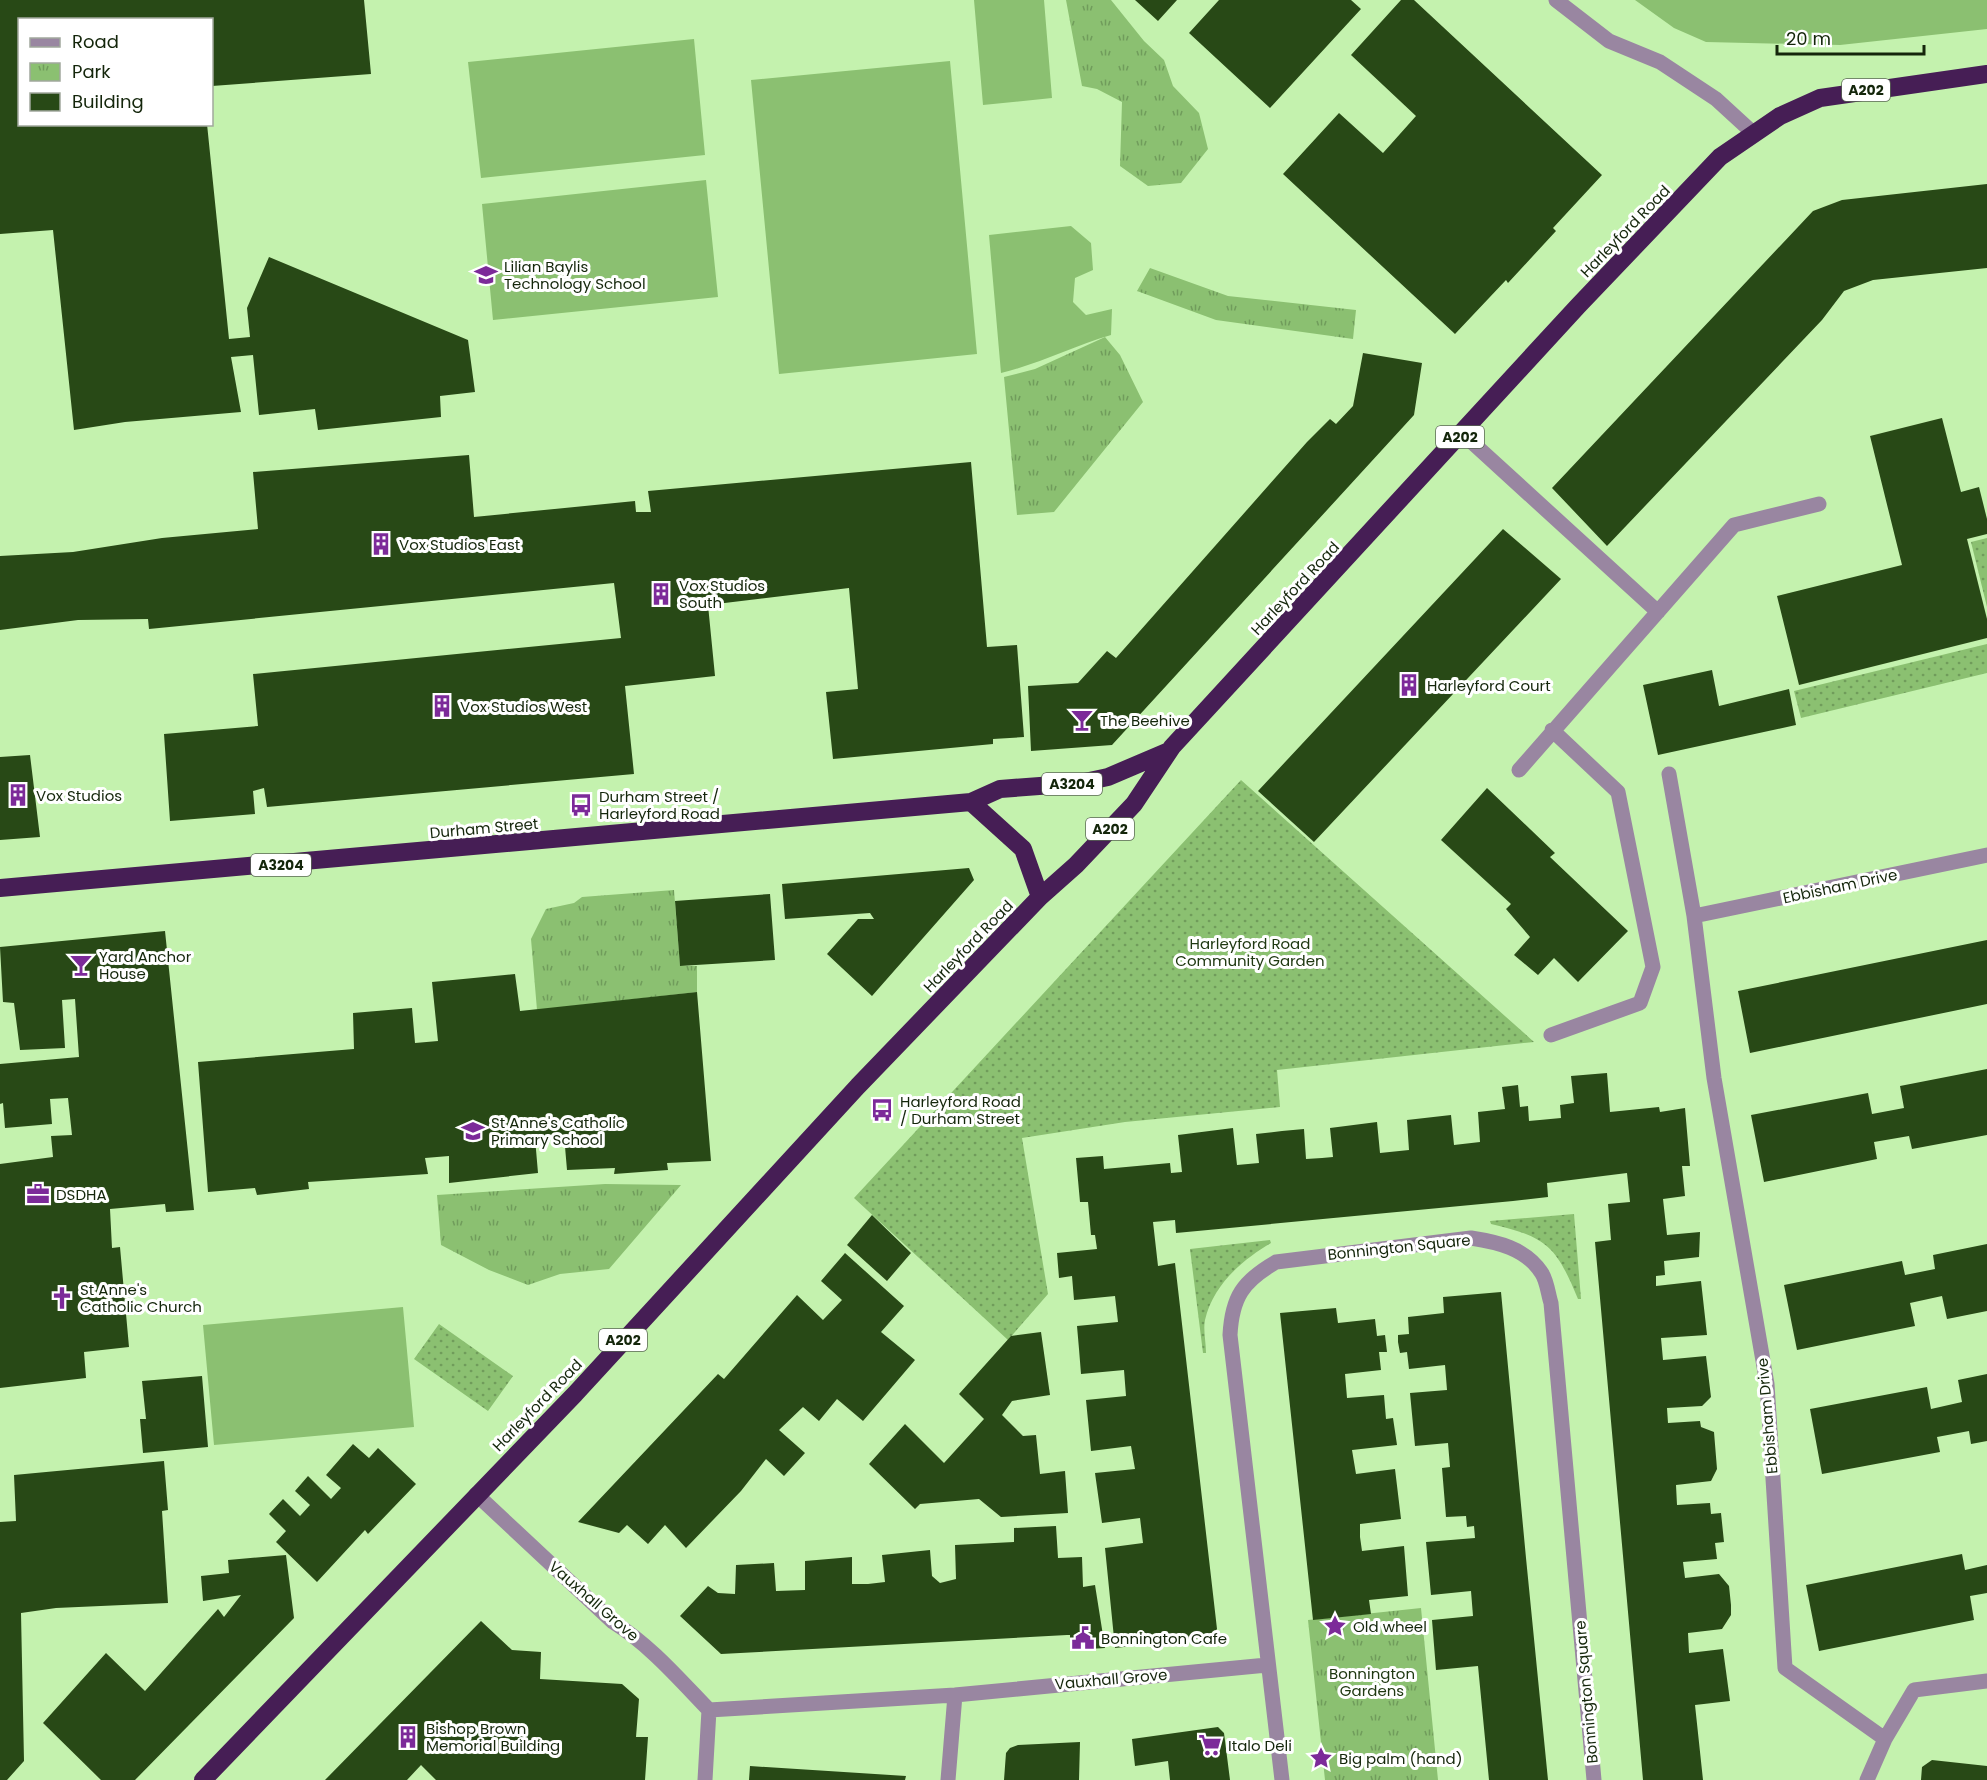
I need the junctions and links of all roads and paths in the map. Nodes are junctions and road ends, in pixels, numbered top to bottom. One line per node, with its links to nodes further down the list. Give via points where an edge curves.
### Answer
1 (1556, 0): 3 (street, via 1609,41 1660,62 1716,99)
2 (1987, 74): 3 (highway, A202, via 1820,98)
3 (1752, 132): 4 (highway, Harleyford Road / A202, via 1720,157)
4 (1463, 434): 6 (street); 8 (highway, Harleyford Road / A202)
5 (1819, 504): 6 (street, via 1734,525)
6 (1658, 612): 7 (street)
7 (1552, 730): 9 (street); 16 (street, via 1618,792 1653,967 1640,1003)
8 (1169, 751): 11 (highway, Durham Street / A3204, via 1108,777 1000,789); 14 (highway, Harleyford Road / A202, via 1134,804)
9 (1519, 770)
10 (1669, 774): 15 (street, Ebbisham Drive)
11 (971, 802): 13 (highway, Durham Street / A3204); 14 (highway, via 1023,849)
12 (1987, 855): 15 (street, Ebbisham Drive)
13 (0, 888)
14 (1040, 897): 17 (highway, Harleyford Road / A202, via 850,1095 575,1394)
15 (1694, 916): 22 (street, Ebbisham Drive, via 1714,1078 1767,1384 1785,1668)
16 (1551, 1035)
17 (476, 1494): 21 (street, Vauxhall Grove, via 613,1622 632,1633); 23 (highway, Harleyford Road / A202)
18 (1267, 1665): 20 (street, Vauxhall Grove); 26 (street, Bonnington Square); 27 (street, Bonnington Square, via 1230,1335 1238,1295 1252,1276 1276,1262 1293,1258 1471,1238 1497,1242 1520,1251 1542,1272 1551,1304)
19 (1987, 1680): 22 (street, via 1914,1690)
20 (955, 1695): 21 (street, Vauxhall Grove); 25 (street)
21 (709, 1710): 24 (street)
22 (1885, 1739): 28 (street)
23 (203, 1780)
24 (705, 1780)
25 (948, 1780)
26 (1281, 1780)
27 (1594, 1780)
28 (1867, 1780)

